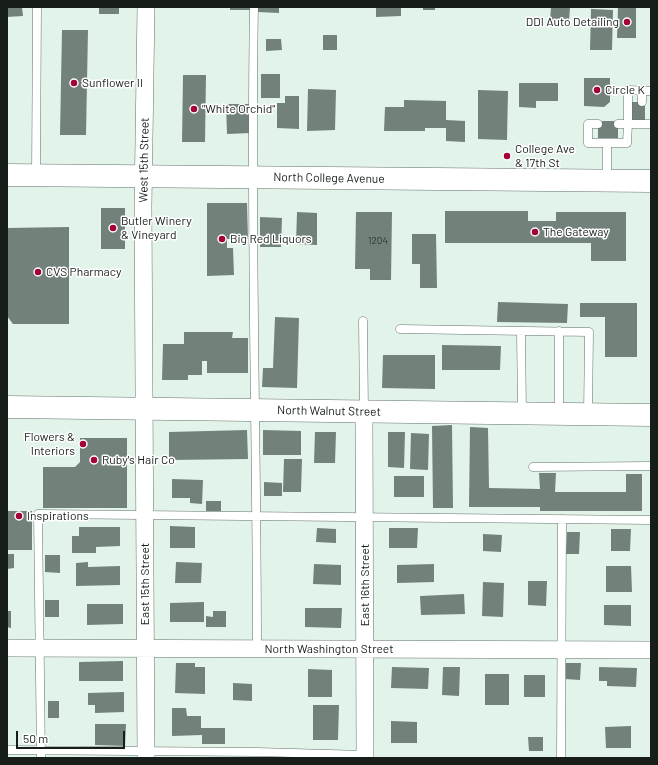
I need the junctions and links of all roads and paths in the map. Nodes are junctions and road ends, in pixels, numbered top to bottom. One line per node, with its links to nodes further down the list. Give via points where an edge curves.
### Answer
1 (38, 7): 13 (lane)
2 (146, 7): 14 (street, West 15th Street)
3 (254, 7): 15 (lane)
4 (642, 91): 5 (lane); 6 (lane); 9 (lane, via 628,90)
5 (651, 91)
6 (642, 102)
7 (598, 124): 11 (lane, via 588,124 588,143)
8 (618, 124): 9 (lane)
9 (628, 124): 10 (lane); 11 (lane, via 628,143)
10 (651, 124)
11 (607, 143): 16 (lane)
12 (7, 175): 13 (main road, North College Avenue)
13 (36, 176): 14 (main road, North College Avenue)
14 (143, 176): 15 (main road, North College Avenue); 23 (street, West 15th Street)
15 (252, 177): 16 (main road, North College Avenue); 24 (lane)
16 (607, 181): 17 (main road, North College Avenue)
17 (651, 181)
18 (364, 321): 25 (lane)
19 (400, 329): 20 (lane)
20 (521, 330): 21 (lane); 26 (lane)
21 (559, 331): 27 (lane); 28 (lane, via 589,332)
22 (7, 407): 23 (main road, North Walnut Street)
23 (144, 410): 24 (main road, North Walnut Street); 32 (street, East 15th Street)
24 (256, 410): 25 (main road, North Walnut Street); 33 (lane)
25 (364, 412): 26 (main road, North Walnut Street); 34 (street, East 16th Street)
26 (522, 414): 27 (main road, North Walnut Street)
27 (559, 414): 28 (main road, North Walnut Street)
28 (588, 415): 29 (main road, North Walnut Street)
29 (651, 415)
30 (651, 466): 31 (lane)
31 (533, 467)
32 (144, 515): 33 (lane); 38 (lane, via 38,514); 39 (street, East 15th Street)
33 (257, 516): 34 (lane); 40 (lane)
34 (364, 516): 35 (lane); 41 (street, East 16th Street)
35 (562, 519): 36 (lane); 42 (lane)
36 (651, 520)
37 (7, 648): 38 (street, North Washington Street)
38 (41, 648): 39 (street, North Washington Street); 45 (lane)
39 (145, 648): 40 (street, North Washington Street); 46 (street, East 15th Street)
40 (257, 648): 41 (street, North Washington Street)
41 (365, 649): 42 (street, North Washington Street); 48 (street, East 16th Street)
42 (562, 650): 43 (street, North Washington Street); 49 (lane)
43 (651, 650)
44 (7, 750): 45 (lane)
45 (41, 754): 46 (lane)
46 (146, 755): 47 (lane)
47 (255, 755): 48 (lane)
48 (365, 756)
49 (561, 758)

